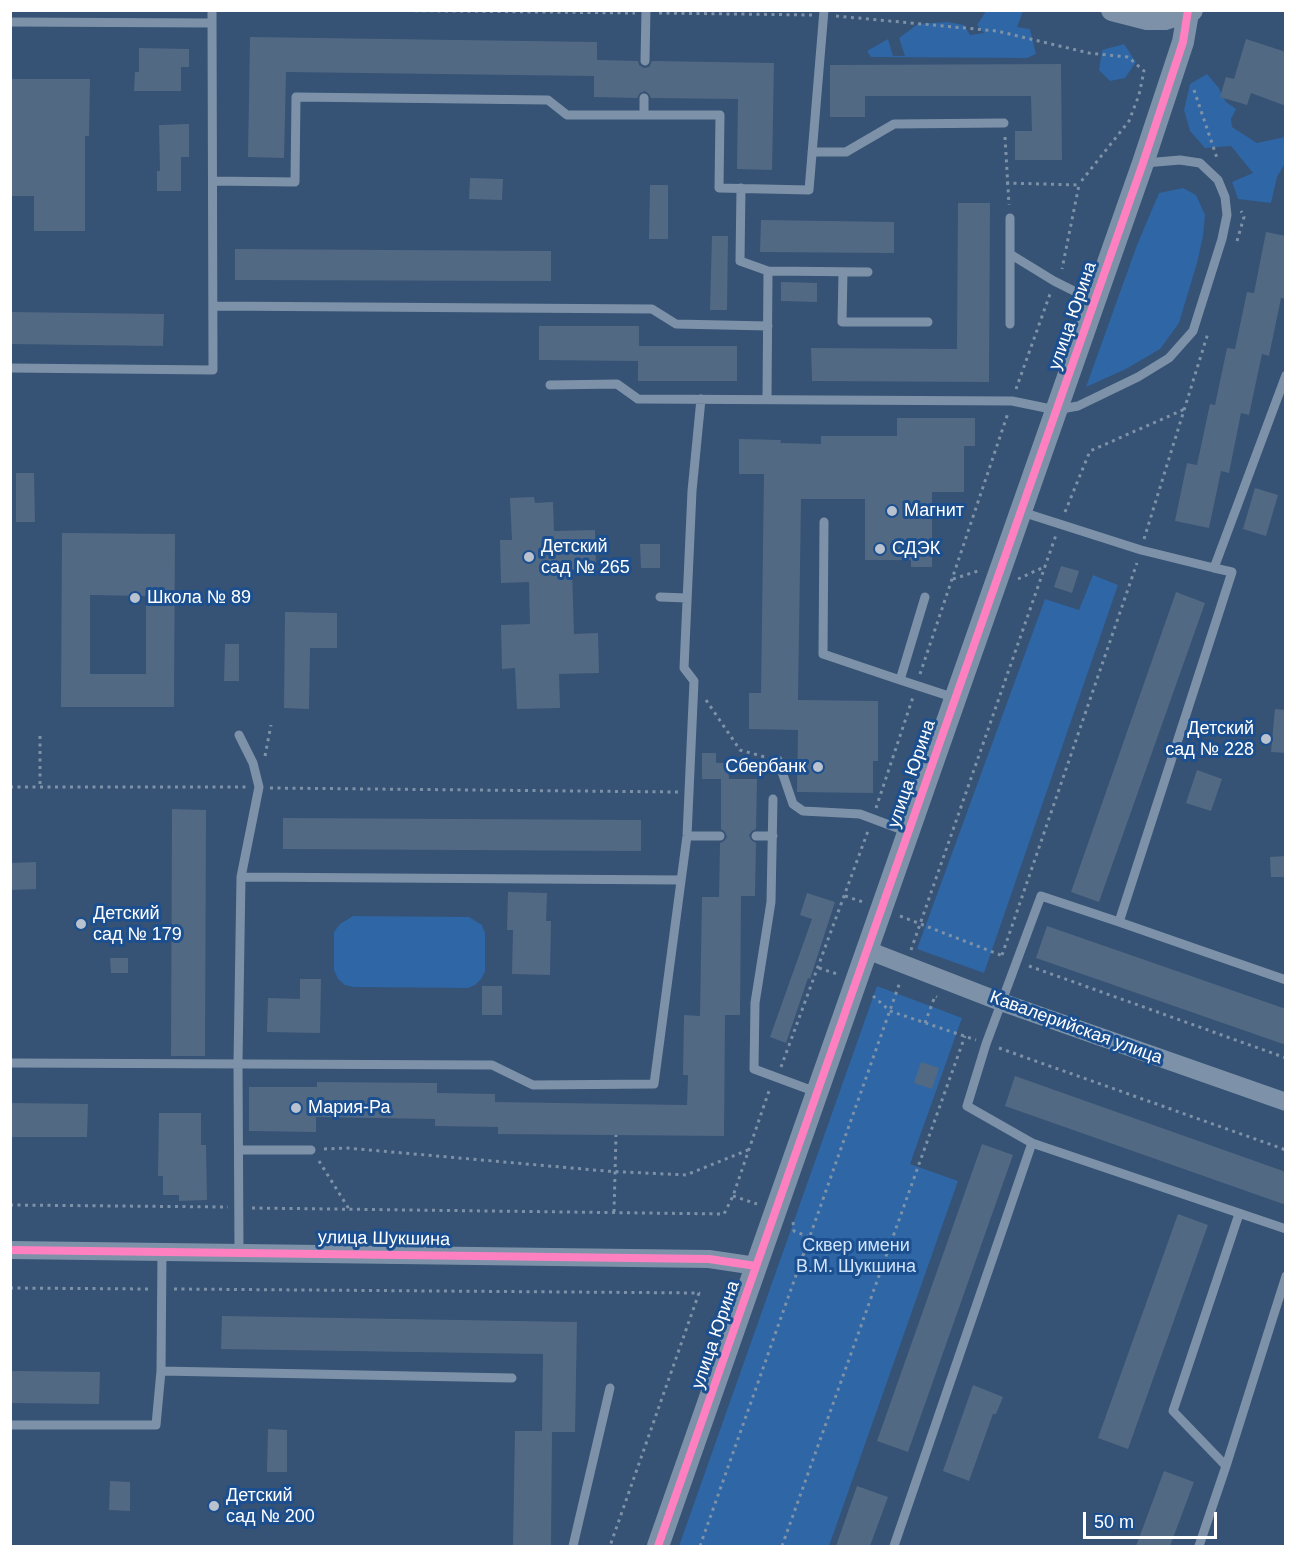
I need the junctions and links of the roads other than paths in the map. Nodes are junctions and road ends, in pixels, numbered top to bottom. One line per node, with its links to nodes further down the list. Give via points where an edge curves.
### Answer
1 (212, 10): 7 (lane)
2 (1112, 10): 3 (street, via 1147,19 1165,19)
3 (1189, 11): 13 (street, улица Юрина, via 1183,42)
4 (646, 12): 8 (lane)
5 (824, 13): 12 (lane)
6 (10, 22): 7 (lane)
7 (212, 23): 14 (lane)
8 (645, 61)
9 (644, 98): 10 (lane)
10 (644, 115): 14 (lane, via 567,115 548,100 296,98 295,182); 15 (lane, via 720,115 719,188)
11 (1004, 123): 12 (lane, via 894,124 846,152)
12 (812, 152): 15 (lane, via 809,190)
13 (1143, 163): 21 (street, улица Юрина); 31 (lane, via 1200,163 1218,180 1225,197 1227,215 1222,238 1193,331 1169,357 1138,377 1078,406)
14 (213, 181): 22 (lane)
15 (741, 188): 18 (lane, via 740,261)
16 (1010, 218): 17 (lane)
17 (1010, 254): 21 (lane); 24 (lane)
18 (768, 272): 19 (lane); 25 (lane)
19 (843, 272): 20 (lane); 23 (lane, via 842,322)
20 (868, 272)
21 (1094, 302): 31 (street, улица Юрина)
22 (213, 306): 25 (lane, via 651,309 676,324); 26 (lane, via 213,370)
23 (928, 322)
24 (1010, 324)
25 (768, 326): 30 (lane)
26 (10, 368)
27 (1286, 375): 34 (lane)
28 (550, 385): 29 (lane, via 617,384 638,399)
29 (701, 399): 30 (lane); 37 (lane)
30 (767, 399): 31 (lane, via 1012,401)
31 (1056, 410): 32 (street, улица Юрина)
32 (1021, 511): 34 (lane, via 1141,550); 39 (street, улица Юрина)
33 (824, 522): 38 (lane, via 823,654)
34 (1214, 568): 50 (lane, via 1232,572)
35 (660, 597): 37 (lane)
36 (926, 597): 38 (lane)
37 (687, 598): 44 (lane, via 684,668 694,681)
38 (900, 680): 39 (lane)
39 (955, 698): 43 (street, улица Юрина)
40 (239, 735): 48 (lane, via 253,763 259,788)
41 (778, 760): 43 (lane, via 793,804 803,811 860,814)
42 (773, 799): 47 (lane)
43 (908, 832): 51 (street, улица Юрина)
44 (687, 836): 45 (lane); 49 (lane)
45 (720, 836)
46 (756, 836): 47 (lane)
47 (773, 836): 56 (lane, via 771,902 755,1003 754,1069)
48 (241, 877): 49 (lane); 55 (lane)
49 (681, 880): 55 (lane, via 654,1084 533,1085 492,1065)
50 (1119, 922): 52 (lane); 53 (lane, via 1041,896)
51 (867, 950): 53 (street, Кавалерийская улица); 56 (street, улица Юрина)
52 (1286, 980)
53 (1001, 1002): 57 (street, Кавалерийская улица); 58 (lane, via 967,1106)
54 (10, 1063): 55 (lane)
55 (238, 1063): 59 (lane)
56 (817, 1092): 66 (street, улица Юрина)
57 (1286, 1102)
58 (1032, 1143): 61 (lane); 75 (lane)
59 (239, 1150): 60 (lane); 65 (lane)
60 (311, 1150)
61 (1239, 1214): 62 (lane); 72 (lane, via 1173,1411)
62 (1286, 1229)
63 (10, 1250): 64 (street, улица Шукшина)
64 (162, 1251): 65 (street, улица Шукшина); 68 (lane)
65 (239, 1252): 66 (street, улица Шукшина, via 709,1259)
66 (756, 1266): 74 (street, улица Юрина)
67 (1286, 1276): 72 (lane)
68 (161, 1371): 69 (lane); 71 (lane, via 156,1425)
69 (512, 1378)
70 (610, 1388): 73 (lane)
71 (10, 1425)
72 (1226, 1466): 76 (lane)
73 (573, 1546)
74 (658, 1546)
75 (894, 1546)
76 (1199, 1546)

